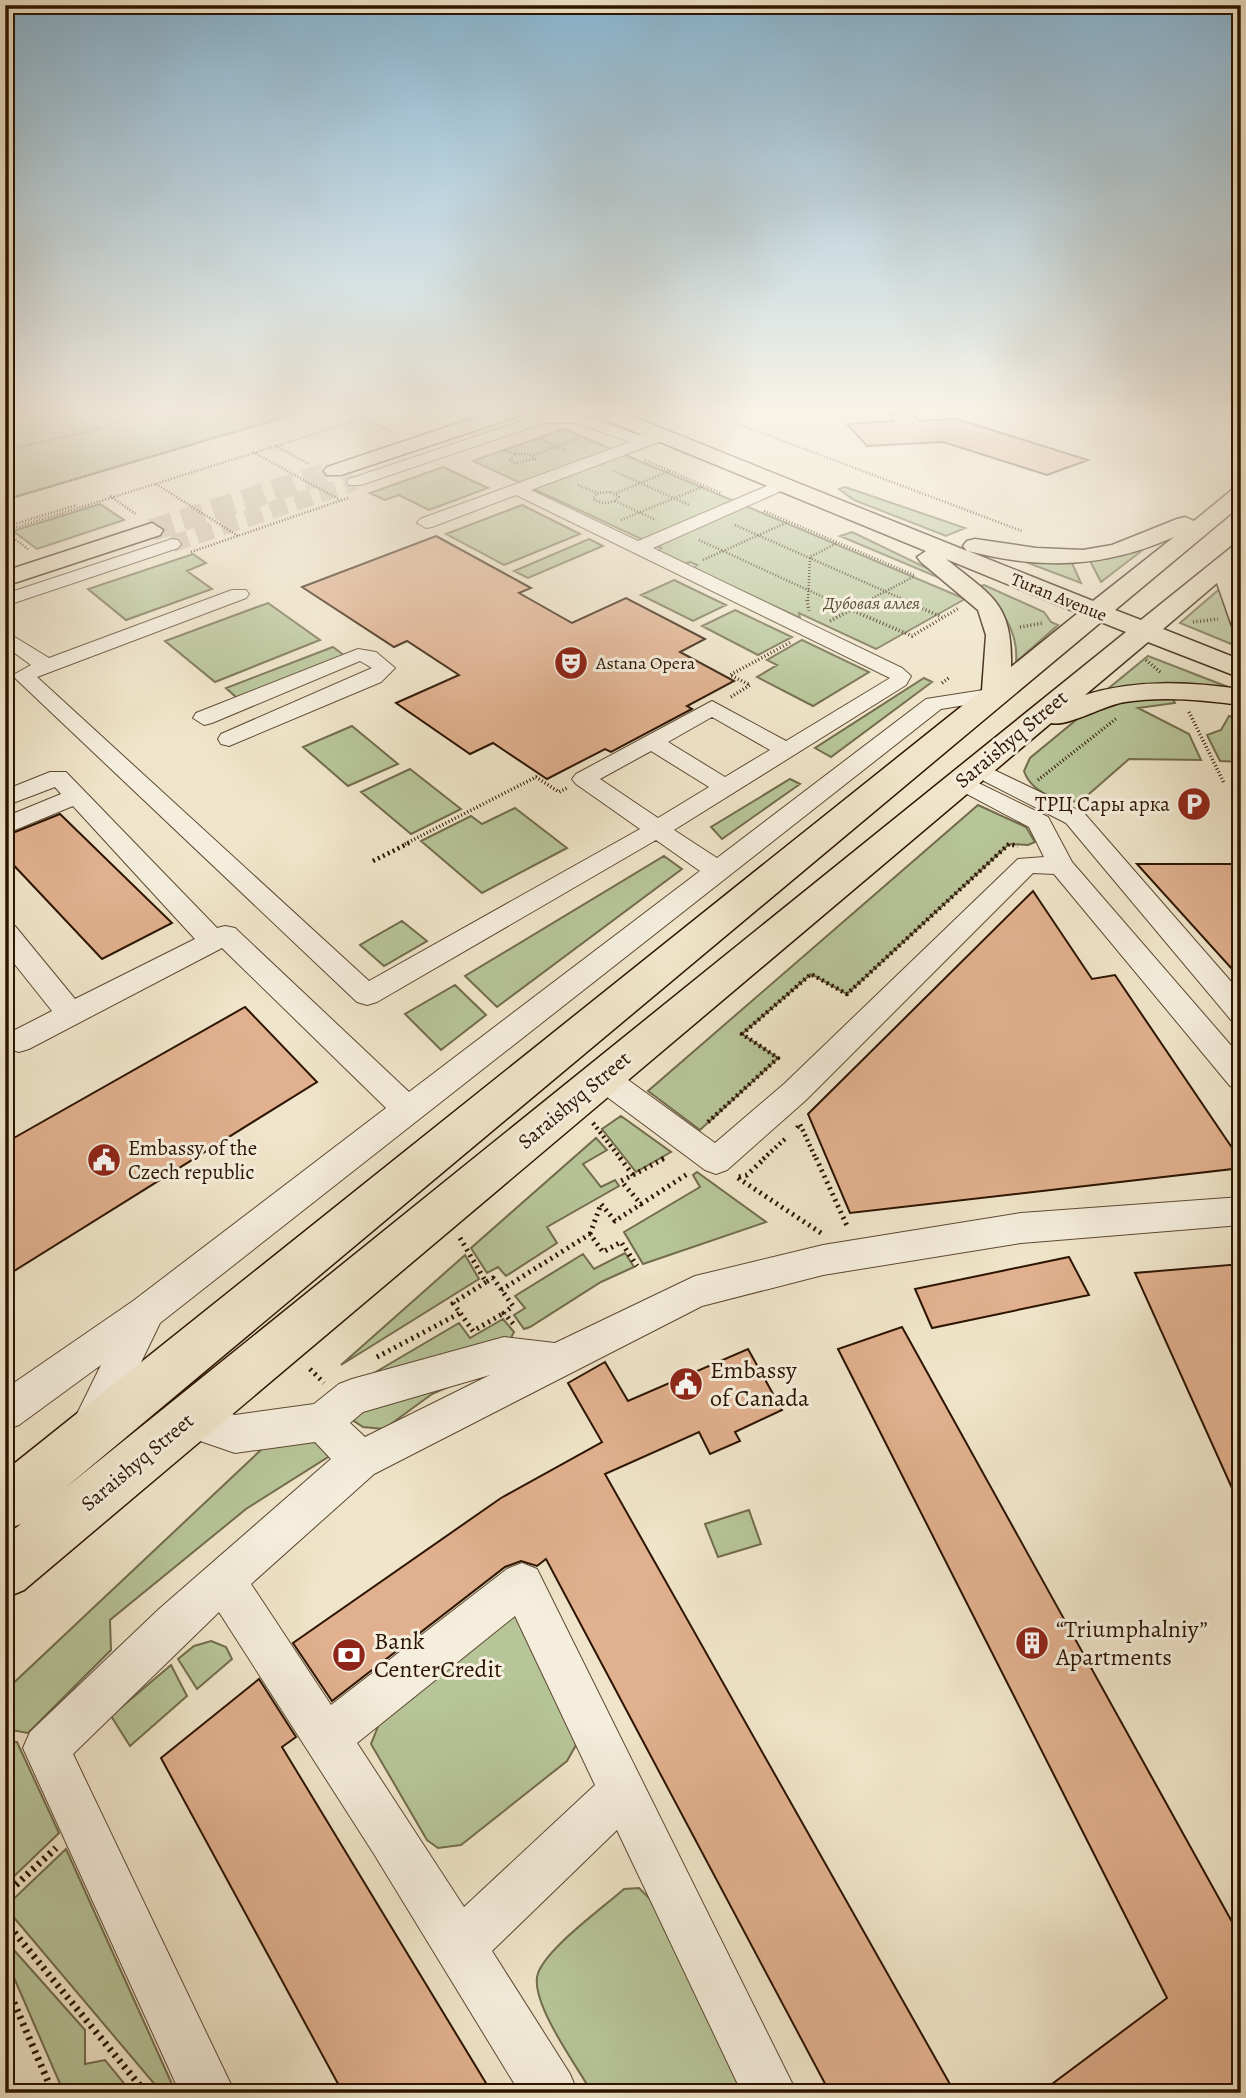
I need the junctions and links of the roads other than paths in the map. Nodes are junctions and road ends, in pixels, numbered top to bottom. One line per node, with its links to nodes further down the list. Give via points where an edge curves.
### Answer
1 (458, 511): 7 (lane)
2 (561, 511): 10 (lane)
3 (723, 511): 10 (lane)
4 (846, 511): 9 (main road, Turan Avenue)
5 (1210, 511): 9 (main road, via 1138,544 1100,555 1014,553)
6 (1220, 511): 16 (main road, Saraishyq Street)
7 (426, 523)
8 (146, 524): 13 (main road)
9 (901, 533): 16 (main road, Turan Avenue); 22 (main road, via 989,607 999,635)
10 (638, 548): 28 (lane, via 901,676)
11 (179, 549): 15 (lane)
12 (1236, 555): 17 (main road, via 1227,578); 18 (main road, Saraishyq Street)
13 (5, 579)
14 (239, 594): 20 (lane)
15 (5, 600)
16 (1096, 612): 18 (main road, Turan Avenue); 22 (main road, Saraishyq Street)
17 (1233, 620)
18 (1143, 631): 21 (main road, Turan Avenue); 25 (main road, Saraishyq Street)
19 (5, 637): 20 (lane)
20 (47, 666): 34 (lane, via 23,675 367,995)
21 (1241, 670)
22 (996, 694): 36 (lane, via 934,704); 51 (main road, Saraishyq Street)
23 (1241, 697): 25 (main road, via 1174,689 1114,694 1082,704)
24 (204, 718): 26 (lane, via 358,655 369,656 385,667 374,678)
25 (1014, 738): 29 (main road, Saraishyq Street)
26 (229, 739)
27 (650, 741): 28 (lane, via 712,708); 30 (lane); 34 (lane, via 584,779)
28 (786, 751): 30 (lane)
29 (968, 775): 35 (lane, via 1039,822); 40 (lane, via 1074,818); 42 (main road, Saraishyq Street)
30 (726, 788): 34 (lane)
31 (77, 796): 32 (lane, via 58,776); 33 (lane); 38 (lane)
32 (5, 799)
33 (5, 827)
34 (658, 829): 36 (lane)
35 (1061, 866): 42 (lane, via 1027,865 795,1092 716,1161); 43 (lane)
36 (716, 870): 44 (lane)
37 (5, 933): 39 (lane)
38 (212, 941): 39 (lane); 44 (lane, via 225,935)
39 (70, 1013): 41 (lane)
40 (1241, 1013)
41 (19, 1041)
42 (602, 1077): 49 (main road, Saraishyq Street)
43 (1241, 1078)
44 (407, 1109): 46 (lane)
45 (1241, 1211): 47 (lane, via 1021,1228 823,1260 695,1292)
46 (147, 1311): 48 (lane); 51 (lane)
47 (557, 1361): 50 (lane, via 504,1354 352,1397); 52 (lane)
48 (5, 1412)
49 (188, 1419): 50 (lane, via 235,1434); 54 (main road, Saraishyq Street)
50 (322, 1422): 52 (lane)
51 (83, 1441): 53 (main road, Saraishyq Street)
52 (360, 1460): 55 (lane)
53 (5, 1504)
54 (5, 1571)
55 (224, 1580): 56 (lane); 59 (lane, via 46,1748)
56 (326, 1738): 57 (lane, via 522,1584); 58 (lane)
57 (623, 1791): 58 (lane); 61 (lane)
58 (460, 1946): 60 (lane)
59 (208, 2093)
60 (551, 2093)
61 (770, 2093)

